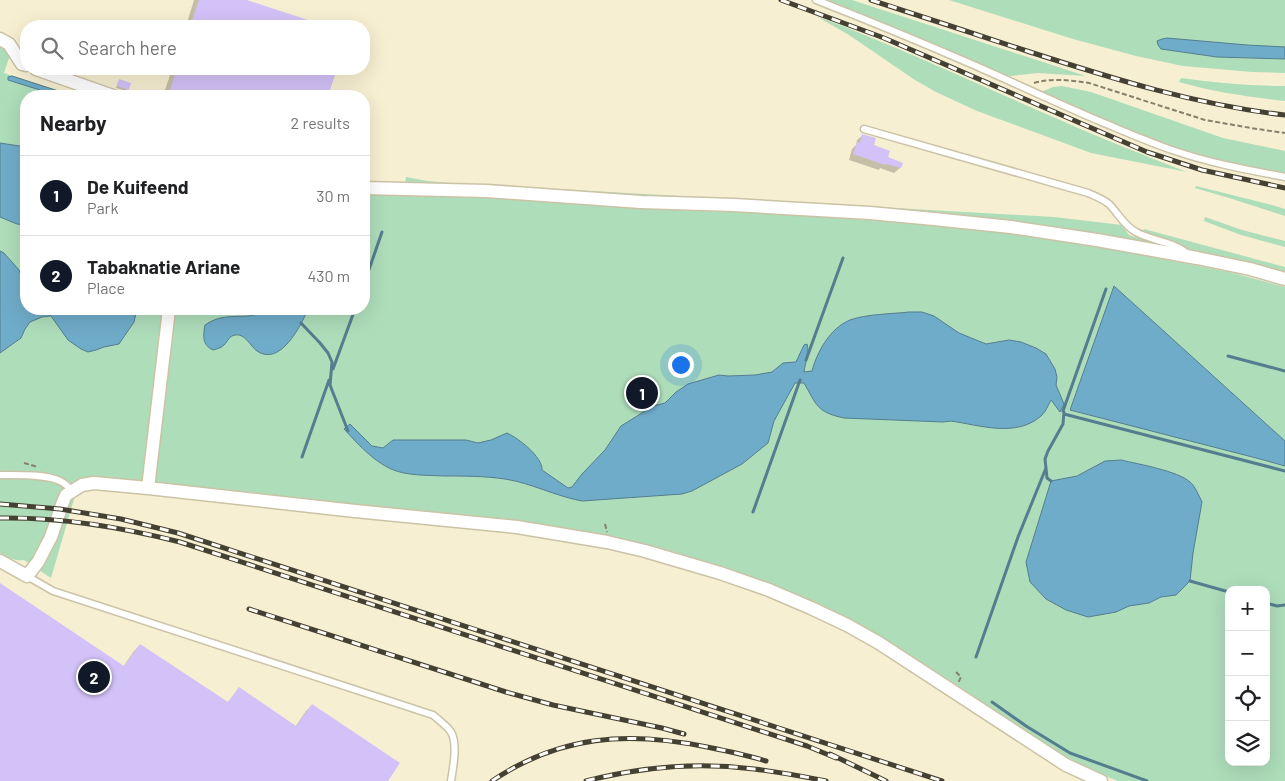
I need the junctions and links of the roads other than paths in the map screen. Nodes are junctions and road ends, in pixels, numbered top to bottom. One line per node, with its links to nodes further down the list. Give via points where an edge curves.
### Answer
1 (816, 0): 7 (lane, via 1174,151)
2 (0, 39): 3 (street, via 9,44)
3 (20, 61)
4 (53, 75): 5 (street)
5 (96, 90)
6 (864, 129): 9 (lane, via 1088,193 1107,202 1135,232 1178,247)
7 (1285, 177)
8 (370, 188): 9 (street, via 487,191 641,202 870,212 1011,227)
9 (1187, 256): 10 (street)
10 (1285, 279)
11 (168, 315): 13 (street)
12 (0, 475): 14 (lane, via 60,481)
13 (148, 488): 14 (street, via 94,483); 18 (street, via 517,527 606,542 720,573 847,625 1066,765)
14 (73, 491): 16 (street, via 66,496 51,537)
15 (0, 561): 16 (street)
16 (27, 576): 17 (lane, via 53,591 433,715 451,733 454,744)
17 (451, 781)
18 (1101, 781)

